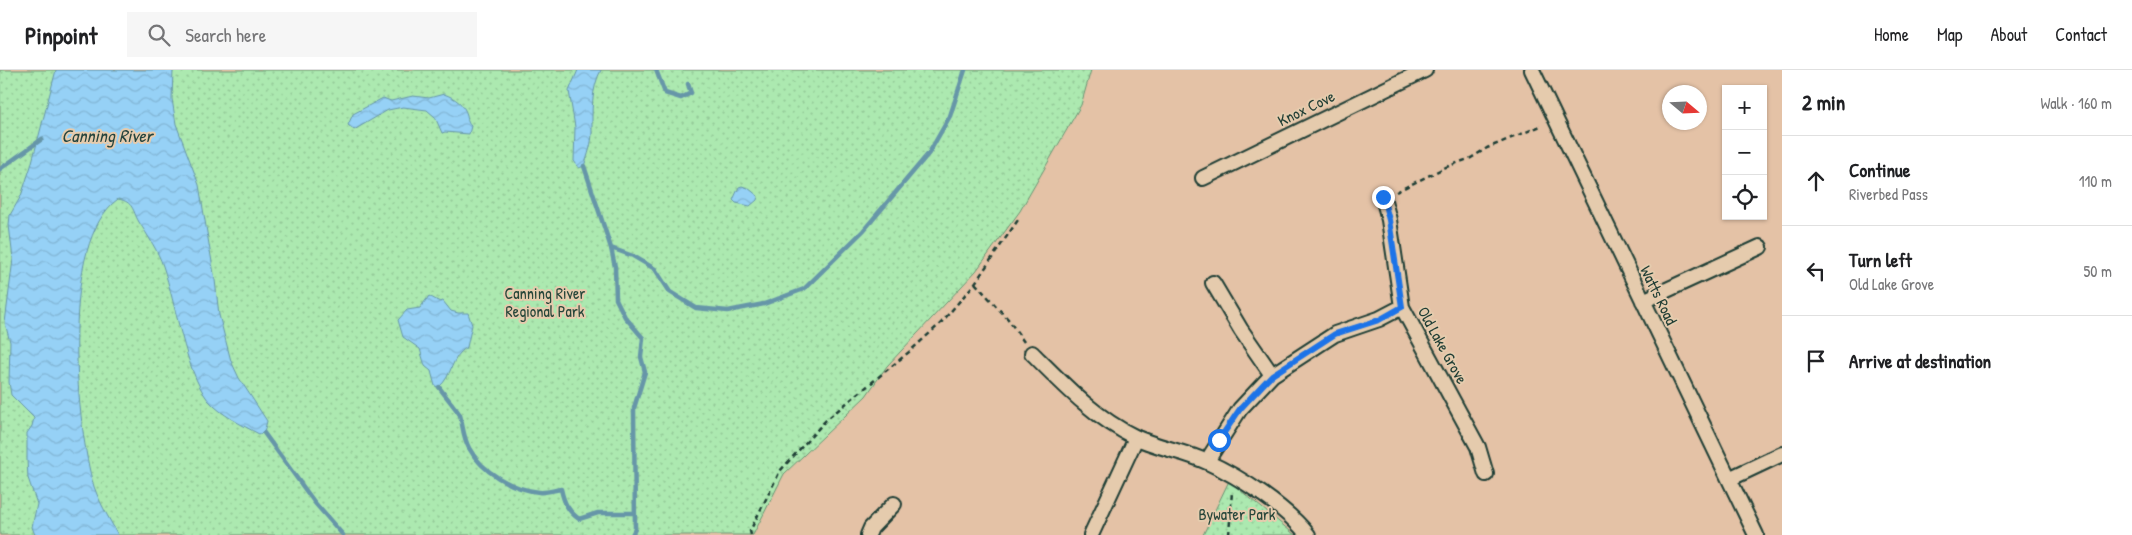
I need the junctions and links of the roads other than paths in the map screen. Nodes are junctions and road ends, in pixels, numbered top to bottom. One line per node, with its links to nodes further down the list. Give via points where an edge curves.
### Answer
1 (1425, 70): 3 (street, Knox Cove)
2 (1532, 70): 7 (street, Watts Road)
3 (1203, 178)
4 (1383, 197): 8 (street, Old Lake Grove)
5 (1760, 247): 7 (street)
6 (1214, 283): 10 (street)
7 (1643, 301): 15 (street, Watts Road)
8 (1402, 307): 10 (street, via 1379,320 1335,334); 14 (street, Old Lake Grove, via 1478,447)
9 (1032, 354): 11 (street, via 1103,418)
10 (1272, 375): 13 (street, via 1240,409)
11 (1136, 438): 13 (street); 18 (street)
12 (1782, 454): 15 (street)
13 (1207, 461): 19 (street, via 1273,501)
14 (1486, 474)
15 (1729, 480): 20 (street, Watts Road)
16 (894, 504): 17 (street)
17 (868, 535)
18 (1091, 535)
19 (1308, 535)
20 (1756, 535)

